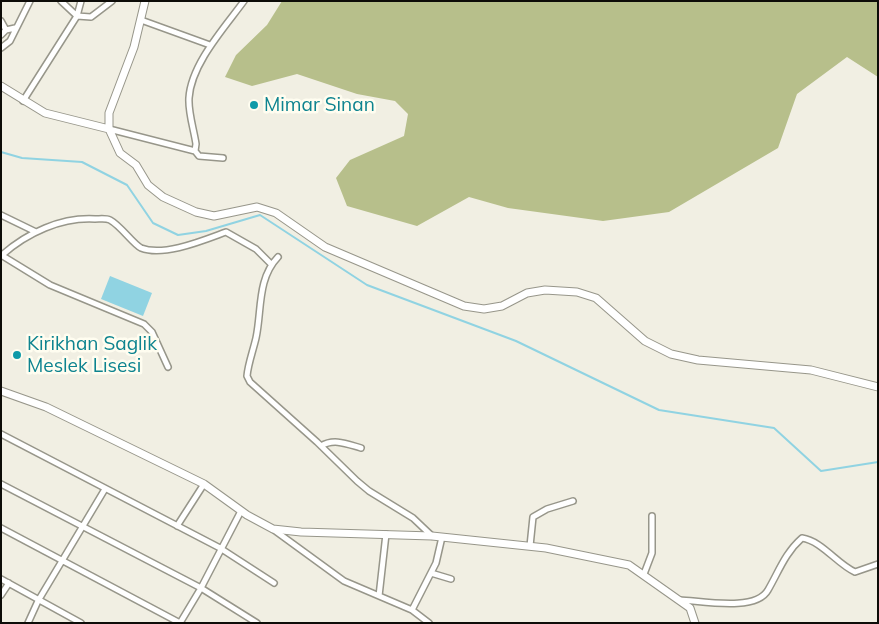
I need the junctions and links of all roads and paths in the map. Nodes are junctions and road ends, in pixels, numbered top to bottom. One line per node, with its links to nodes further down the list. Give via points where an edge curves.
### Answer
1 (30, 1): 10 (street)
2 (61, 1): 7 (street)
3 (81, 1): 7 (street)
4 (112, 1): 7 (street, via 95,16)
5 (145, 1): 8 (street)
6 (244, 1): 13 (street)
7 (77, 16): 16 (street)
8 (141, 20): 13 (street); 17 (street, via 109,113)
9 (1, 21): 11 (street)
10 (15, 28): 11 (street); 14 (street, via 10,41)
11 (6, 30): 12 (street)
12 (1, 36)
13 (210, 45): 18 (street, via 189,97)
14 (1, 48)
15 (1, 86): 16 (street)
16 (23, 100): 17 (street, via 45,113)
17 (109, 129): 18 (street); 26 (street, via 120,153 136,165 148,185 163,197 196,212 214,216 257,207 276,213 325,247 464,306 484,309 502,306 528,293 545,290 577,292 596,298 646,341 671,354 698,360 811,370)
18 (195, 151): 19 (street, via 199,156)
19 (223, 158)
20 (1, 215): 21 (street)
21 (36, 232): 22 (street); 24 (street, via 80,218 108,219 127,232 140,247 157,250 190,245 226,232 256,249)
22 (2, 255): 25 (street, via 50,285 144,324 152,332)
23 (278, 257): 24 (street)
24 (271, 264): 29 (street, via 260,295 258,327 247,376)
25 (168, 367)
26 (878, 387)
27 (1, 391): 32 (street, via 46,407)
28 (1, 434): 33 (street)
29 (321, 446): 30 (street, via 335,441); 42 (street, via 368,491 413,518)
30 (362, 448)
31 (1, 484): 37 (street)
32 (204, 484): 35 (street); 38 (street)
33 (105, 489): 37 (street); 38 (street)
34 (573, 500): 44 (street, via 534,517)
35 (241, 510): 40 (street); 45 (street)
36 (652, 516): 49 (street, via 652,553)
37 (84, 525): 46 (street); 54 (street)
38 (177, 526): 45 (street)
39 (1, 528): 46 (street)
40 (273, 529): 41 (street); 56 (street, via 344,581)
41 (386, 534): 42 (street); 56 (street)
42 (432, 536): 43 (street)
43 (442, 537): 44 (street); 48 (street)
44 (530, 546): 49 (street, via 628,565)
45 (220, 548): 53 (street); 54 (street)
46 (62, 561): 58 (street); 62 (street)
47 (878, 564): 57 (street, via 855,572 843,567 811,539 802,538 782,561 767,592 755,602)
48 (431, 573): 51 (street); 59 (street)
49 (644, 574): 57 (street)
50 (1, 579): 52 (street)
51 (451, 580)
52 (9, 583): 55 (street); 58 (street)
53 (274, 583)
54 (201, 588): 62 (street); 63 (street)
55 (1, 595)
56 (378, 596): 59 (street)
57 (679, 600): 65 (street, via 690,608)
58 (38, 601): 60 (street); 61 (street)
59 (412, 610): 64 (street)
60 (28, 623)
61 (81, 623)
62 (180, 623)
63 (257, 623)
64 (429, 623)
65 (695, 623)

